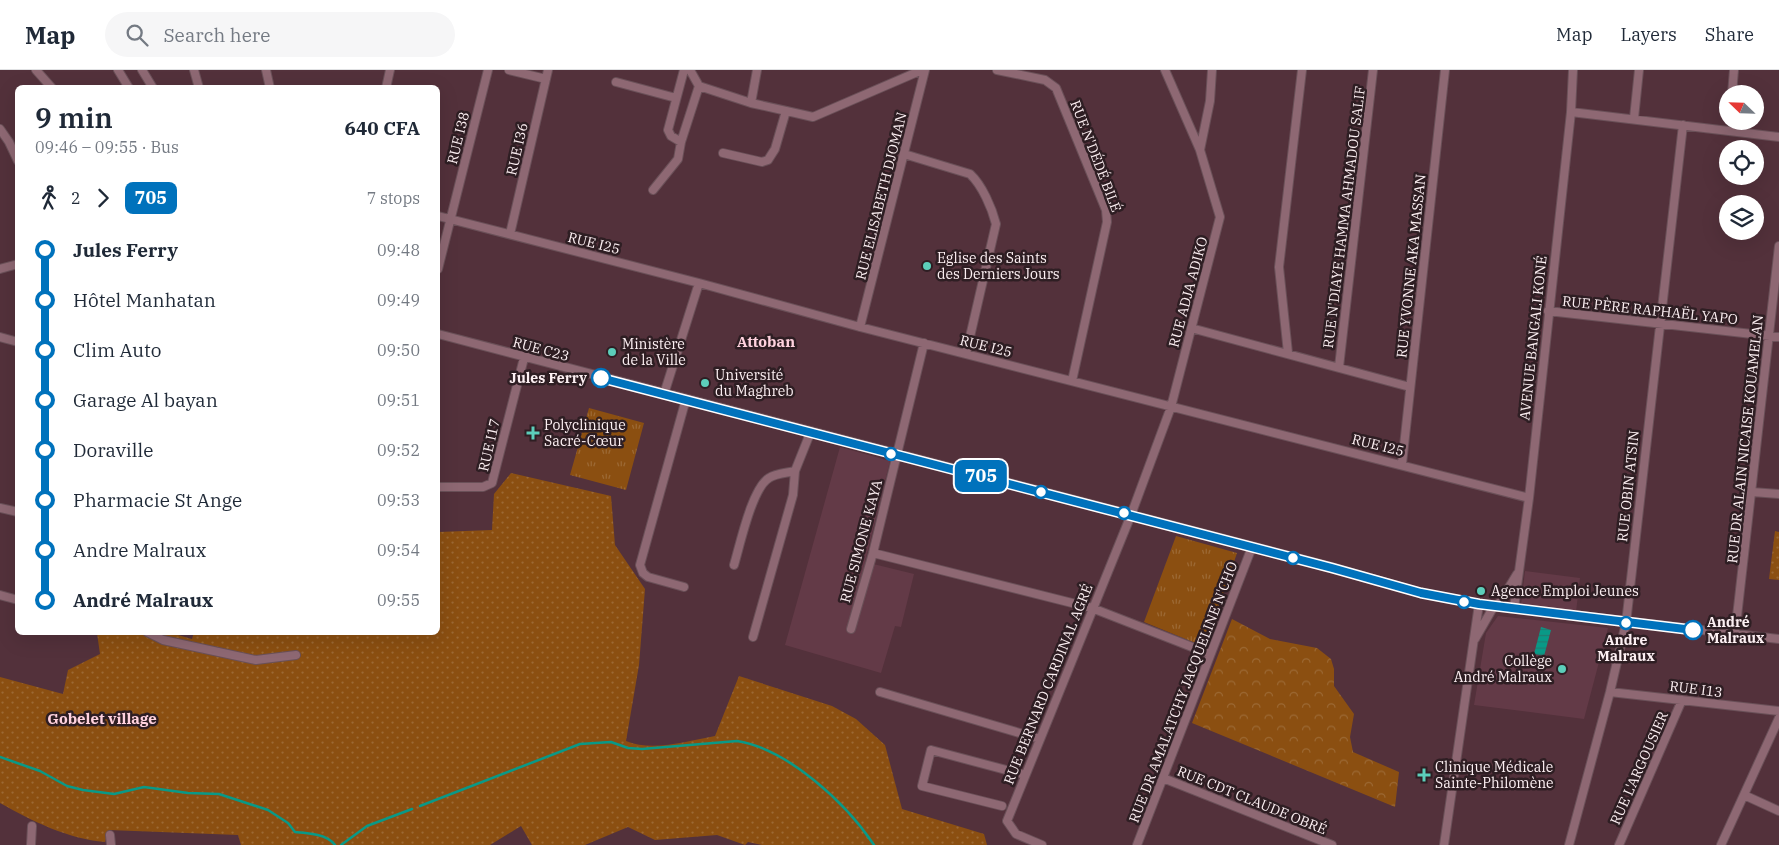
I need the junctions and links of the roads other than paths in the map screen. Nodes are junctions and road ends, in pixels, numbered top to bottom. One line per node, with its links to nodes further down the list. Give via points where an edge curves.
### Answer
1 (36, 70): 25 (street)
2 (118, 70): 26 (street)
3 (142, 70): 27 (street)
4 (194, 70): 28 (street)
5 (266, 70): 29 (street)
6 (390, 70): 30 (street)
7 (488, 70): 49 (street, RUE I38)
8 (509, 70): 23 (street)
9 (548, 70): 23 (street, RUE I36)
10 (684, 70): 33 (street)
11 (690, 70): 32 (street)
12 (757, 70): 34 (street)
13 (924, 70): 35 (street, via 813,117); 45 (street, RUE ELISABETH DJOMAN)
14 (998, 70): 70 (street, RUE N'DÉDÉ BILÉ, via 1045,80 1056,88 1106,210 1107,222)
15 (1165, 70): 43 (street)
16 (1212, 70): 43 (street, RUE ADJA ADIKO, via 1210,101)
17 (1302, 70): 66 (street, via 1279,267)
18 (1373, 70): 69 (street, RUE N'DIAYE HAMMA AHMADOU SALIF)
19 (1446, 70): 71 (street, RUE YVONNE AKA MASSAN)
20 (1573, 70): 36 (street, AVENUE BANGALI KONÉ)
21 (1639, 70): 37 (street)
22 (1734, 70): 31 (street)
23 (546, 79): 50 (street, RUE I36)
24 (616, 82): 33 (street)
25 (49, 85)
26 (127, 85)
27 (151, 85)
28 (198, 85)
29 (269, 85)
30 (387, 85)
31 (1733, 85)
32 (699, 86): 34 (street); 42 (street)
33 (676, 98): 42 (street, via 668,130)
34 (751, 103): 35 (street)
35 (786, 112): 44 (street, via 776,149 768,160 762,162)
36 (1571, 112): 37 (street); 56 (street, AVENUE BANGALI KONÉ)
37 (1634, 118): 38 (street)
38 (1683, 125): 40 (street); 57 (street, RUE OBIN ATSIN)
39 (0, 129): 46 (street)
40 (1728, 131): 41 (street)
41 (1779, 137)
42 (681, 142): 47 (street, via 678,159)
43 (1200, 150): 59 (street, RUE ADJA ADIKO, via 1220,217)
44 (723, 153)
45 (904, 154): 58 (street, RUE ELISABETH DJOMAN); 67 (street, via 970,174 976,179 994,217 996,224)
46 (15, 155)
47 (653, 190)
48 (440, 216): 49 (street, RUE I25)
49 (451, 219): 50 (street, RUE I25); 52 (street, RUE I38)
50 (510, 234): 55 (street, RUE I25)
51 (1779, 246): 61 (street, RUE DR ALAIN NICAISE KOUAMELAN)
52 (440, 262)
53 (15, 265): 54 (street)
54 (0, 269)
55 (699, 283): 58 (street, RUE I25); 72 (street)
56 (1548, 311): 57 (street, RUE PÈRE RAPHAËL YAPO); 82 (street, AVENUE BANGALI KONÉ)
57 (1659, 325): 61 (street, RUE PÈRE RAPHAËL YAPO); 97 (street, RUE OBIN ATSIN)
58 (860, 327): 65 (street, RUE I25)
59 (1191, 328): 66 (street); 74 (street, RUE ADJA ADIKO)
60 (440, 335): 68 (street, RUE C23)
61 (1769, 336): 63 (street, RUE PÈRE RAPHAËL YAPO); 80 (street, RUE DR ALAIN NICAISE KOUAMELAN)
62 (0, 337): 64 (street)
63 (1779, 337)
64 (15, 341)
65 (924, 343): 67 (street, RUE I25); 76 (street, RUE SIMONE KAYA)
66 (1288, 353): 69 (street)
67 (966, 354): 70 (street, RUE I25)
68 (524, 358): 72 (street, RUE C23); 79 (street, RUE I17, via 492,483 483,487)
69 (1339, 367): 71 (street)
70 (1072, 381): 74 (street, RUE I25)
71 (1410, 386): 77 (street, RUE YVONNE AKA MASSAN)
72 (664, 394): 73 (street, RUE C23)
73 (686, 400): 75 (street, RUE C23); 90 (street, via 640,565 648,577)
74 (1171, 407): 77 (street, RUE I25); 85 (street, RUE ADJA ADIKO)
75 (811, 432): 76 (street, RUE C23); 78 (street)
76 (896, 455): 85 (street, RUE C23); 87 (street, RUE SIMONE KAYA)
77 (1402, 464): 82 (street, RUE I25)
78 (795, 471): 88 (street, via 775,475 762,484 748,514); 101 (street, via 794,495)
79 (440, 487)
80 (1752, 492): 81 (street); 99 (street, RUE DR ALAIN NICAISE KOUAMELAN)
81 (1779, 494)
82 (1528, 498): 89 (street, AVENUE BANGALI KONÉ)
83 (0, 508): 84 (street)
84 (15, 511)
85 (1131, 515): 86 (street, RUE C23); 95 (street, RUE BERNARD CARDINAL AGRÉ)
86 (1252, 547): 93 (street, RUE C23, via 1421,593); 104 (street, RUE DR AMALATCHY JACQUELINE N'CHO)
87 (872, 553): 95 (street); 98 (street, RUE SIMONE KAYA)
88 (734, 565)
89 (1519, 569): 94 (street); 96 (street, AVENUE BANGALI KONÉ)
90 (684, 587)
91 (0, 596): 92 (street)
92 (15, 599)
93 (1479, 604): 94 (street, RUE C23); 103 (street)
94 (1496, 606): 96 (street, RUE C23); 103 (street)
95 (1092, 608): 104 (street); 111 (street, RUE BERNARD CARDINAL AGRÉ)
96 (1514, 608): 97 (street, RUE C23)
97 (1626, 622): 99 (street, RUE C23); 107 (street, RUE OBIN ATSIN)
98 (851, 629)
99 (1735, 634): 102 (street, RUE C23)
100 (153, 635): 105 (street, via 163,640 256,660)
101 (753, 636)
102 (1779, 639)
103 (1474, 641): 125 (street)
104 (1210, 654): 113 (street, RUE DR AMALATCHY JACQUELINE N'CHO)
105 (296, 655)
106 (880, 692): 111 (street)
107 (1610, 692): 108 (street, RUE I13); 119 (street, RUE OBIN ATSIN)
108 (1682, 700): 109 (street, RUE I13); 127 (street, RUE L'ARGOUSIER)
109 (1779, 711)
110 (1779, 718): 114 (street)
111 (1040, 738): 112 (street, RUE BERNARD CARDINAL AGRÉ)
112 (1025, 775): 115 (street, via 931,750 922,786); 122 (street, RUE BERNARD CARDINAL AGRÉ, via 1006,821 1016,834)
113 (1163, 778): 123 (street, RUE DR AMALATCHY JACQUELINE N'CHO); 124 (street, RUE CDT CLAUDE OBRÉ)
114 (1744, 795): 116 (street); 128 (street)
115 (1002, 806)
116 (1779, 811)
117 (32, 826): 120 (street)
118 (110, 834): 121 (street)
119 (1570, 843): 126 (street)
120 (31, 845)
121 (111, 845)
122 (1042, 845)
123 (1137, 845)
124 (1332, 845)
125 (1444, 845)
126 (1579, 845)
127 (1618, 845)
128 (1721, 845)

